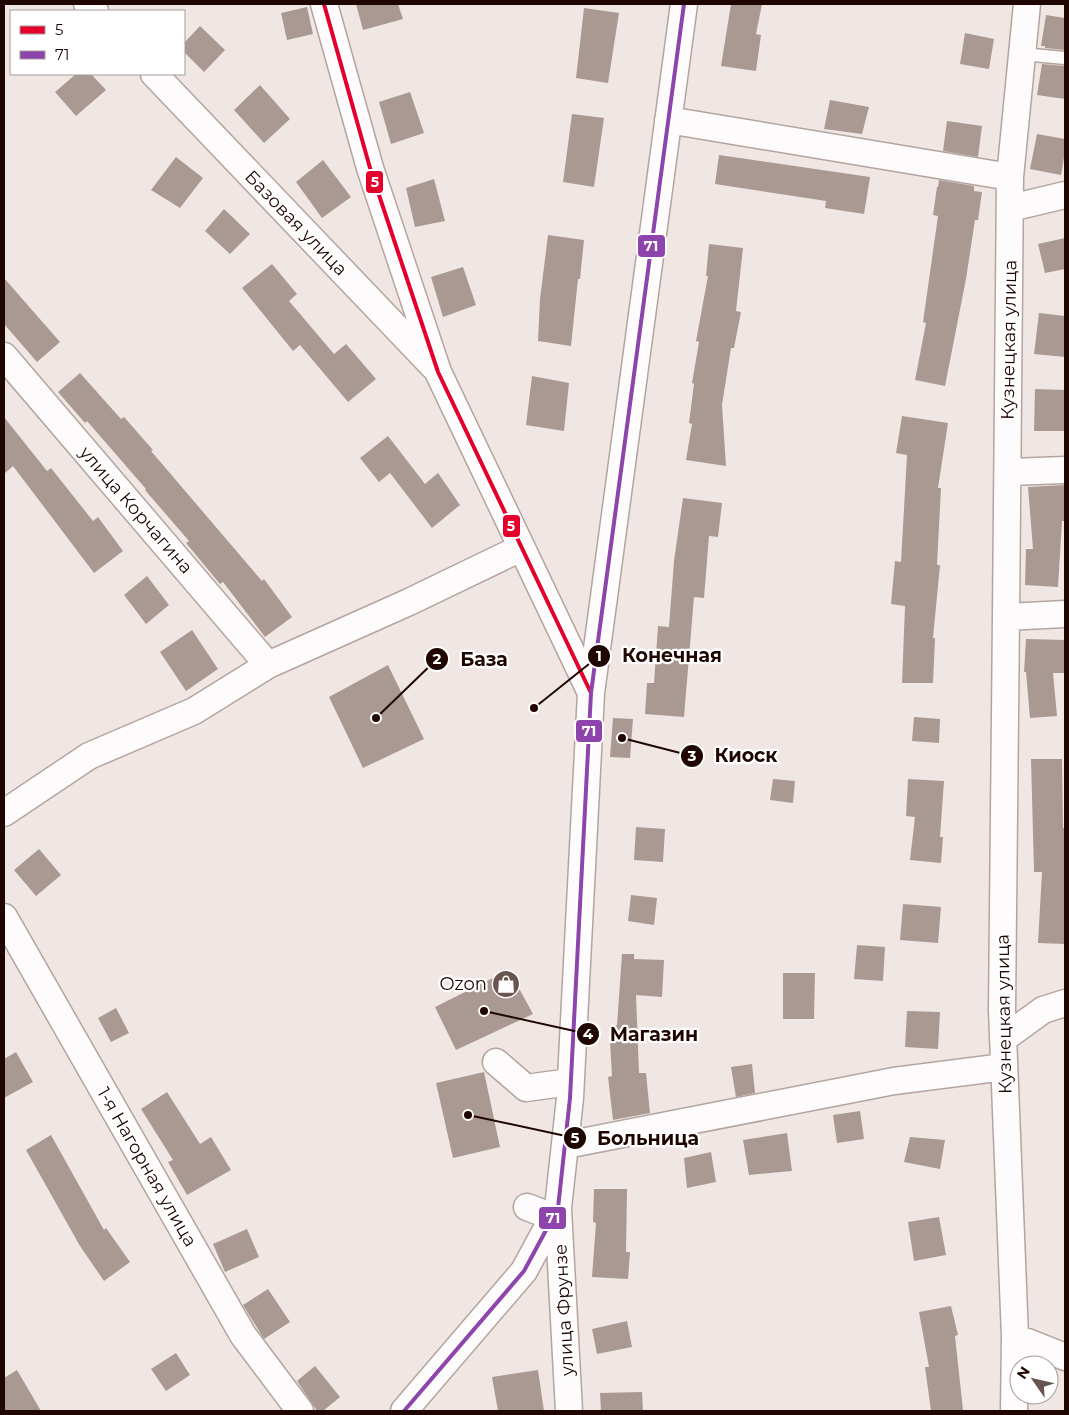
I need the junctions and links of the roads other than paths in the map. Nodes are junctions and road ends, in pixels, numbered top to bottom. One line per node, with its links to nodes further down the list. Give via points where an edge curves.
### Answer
1 (324, 4): 12 (street, via 370,168)
2 (684, 4): 7 (street, улица Фрунзе)
3 (1027, 4): 4 (street, Кузнецкая улица)
4 (1022, 54): 5 (lane); 8 (street, Кузнецкая улица)
5 (1065, 58)
6 (155, 75): 12 (street, Базовая улица)
7 (668, 120): 8 (street); 19 (street, улица Фрунзе)
8 (1010, 177): 10 (street, Кузнецкая улица)
9 (1065, 195): 10 (street)
10 (1010, 208): 14 (street, Кузнецкая улица)
11 (4, 356): 18 (street, улица Корчагина)
12 (438, 372): 15 (street)
13 (1065, 470): 14 (street)
14 (1008, 472): 17 (street, Кузнецкая улица)
15 (522, 548): 18 (street); 19 (street)
16 (1065, 614): 17 (street)
17 (1006, 617): 23 (street, Кузнецкая улица)
18 (268, 665): 20 (street, via 194,711 89,756)
19 (591, 693): 26 (street, улица Фрунзе)
20 (4, 813)
21 (4, 917): 32 (street, 1-я Нагорная улица, via 243,1335)
22 (1065, 1003): 23 (street, via 1043,1010)
23 (1003, 1039): 25 (street, Кузнецкая улица)
24 (496, 1062): 26 (street, via 526,1088)
25 (1004, 1067): 27 (street, via 894,1081); 30 (street, Кузнецкая улица)
26 (570, 1082): 27 (street, улица Фрунзе)
27 (566, 1145): 29 (street, улица Фрунзе)
28 (527, 1207): 29 (street)
29 (556, 1212): 33 (street, улица Фрунзе, via 524,1271); 34 (street, улица Фрунзе)
30 (1015, 1337): 31 (street); 35 (street, Кузнецкая улица)
31 (1065, 1357)
32 (300, 1411)
33 (404, 1411)
34 (569, 1411)
35 (1014, 1411)

